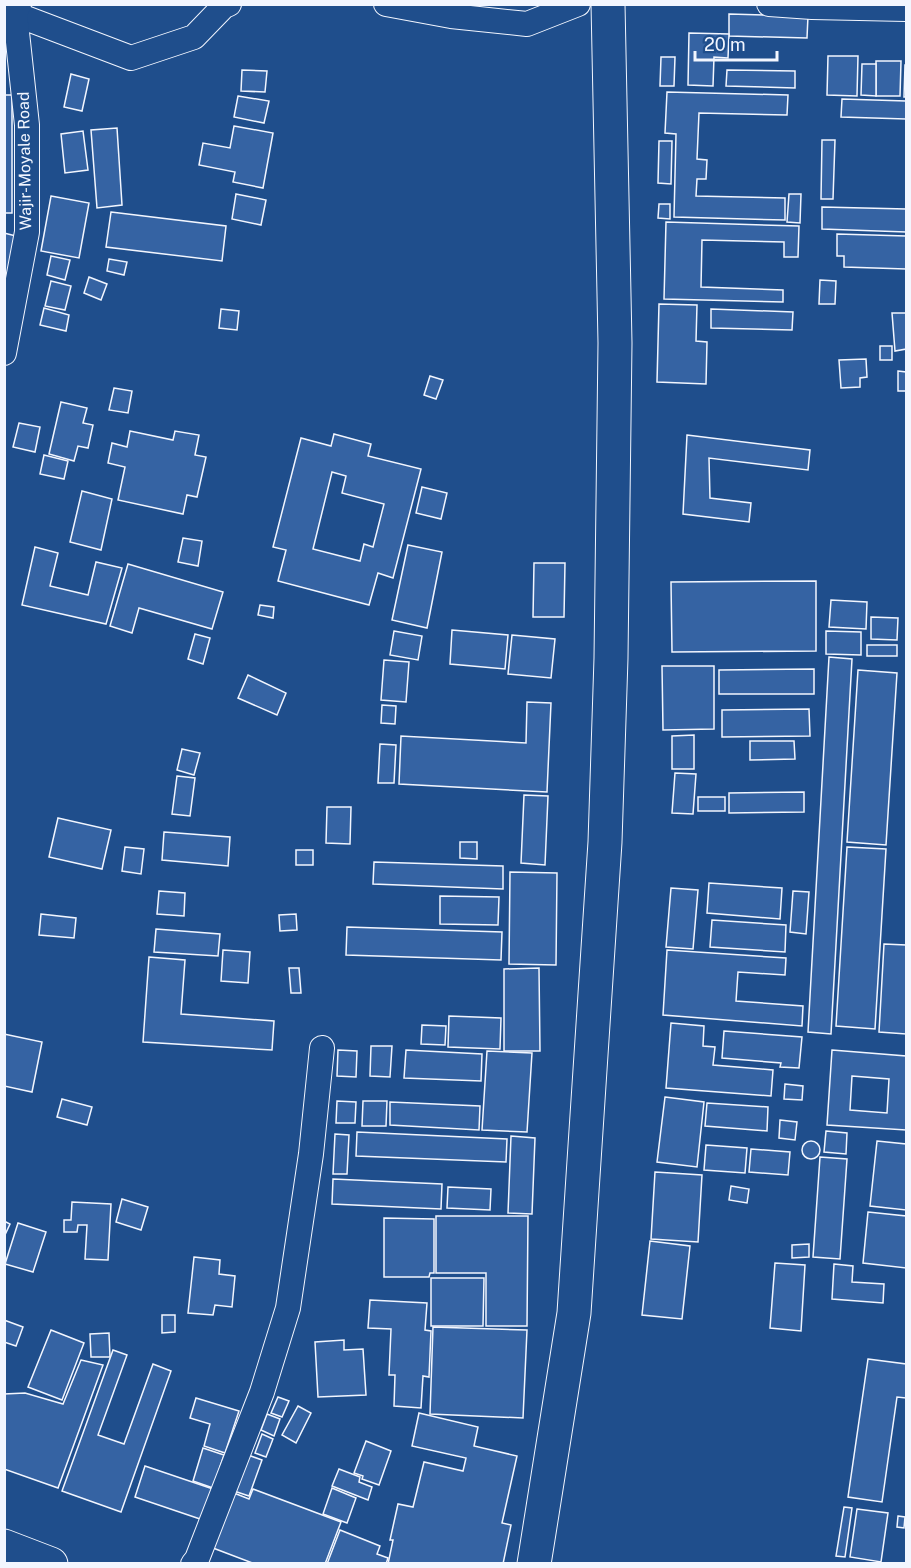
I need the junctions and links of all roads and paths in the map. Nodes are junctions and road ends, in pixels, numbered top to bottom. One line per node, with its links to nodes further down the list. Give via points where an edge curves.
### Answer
1 (229, 4): 7 (street, via 194,38 131,58)
2 (386, 4): 3 (street, via 527,24)
3 (578, 4)
4 (608, 4): 13 (main road, via 615,343 605,842 574,1313)
5 (769, 4): 6 (street)
6 (906, 9)
7 (13, 13): 8 (street, Wajir-Moyale Road, via 27,125 27,232)
8 (4, 353)
9 (322, 1048): 12 (street, via 288,1308 262,1392)
10 (4, 1546): 11 (main road)
11 (51, 1563)
12 (193, 1563)
13 (534, 1563)

